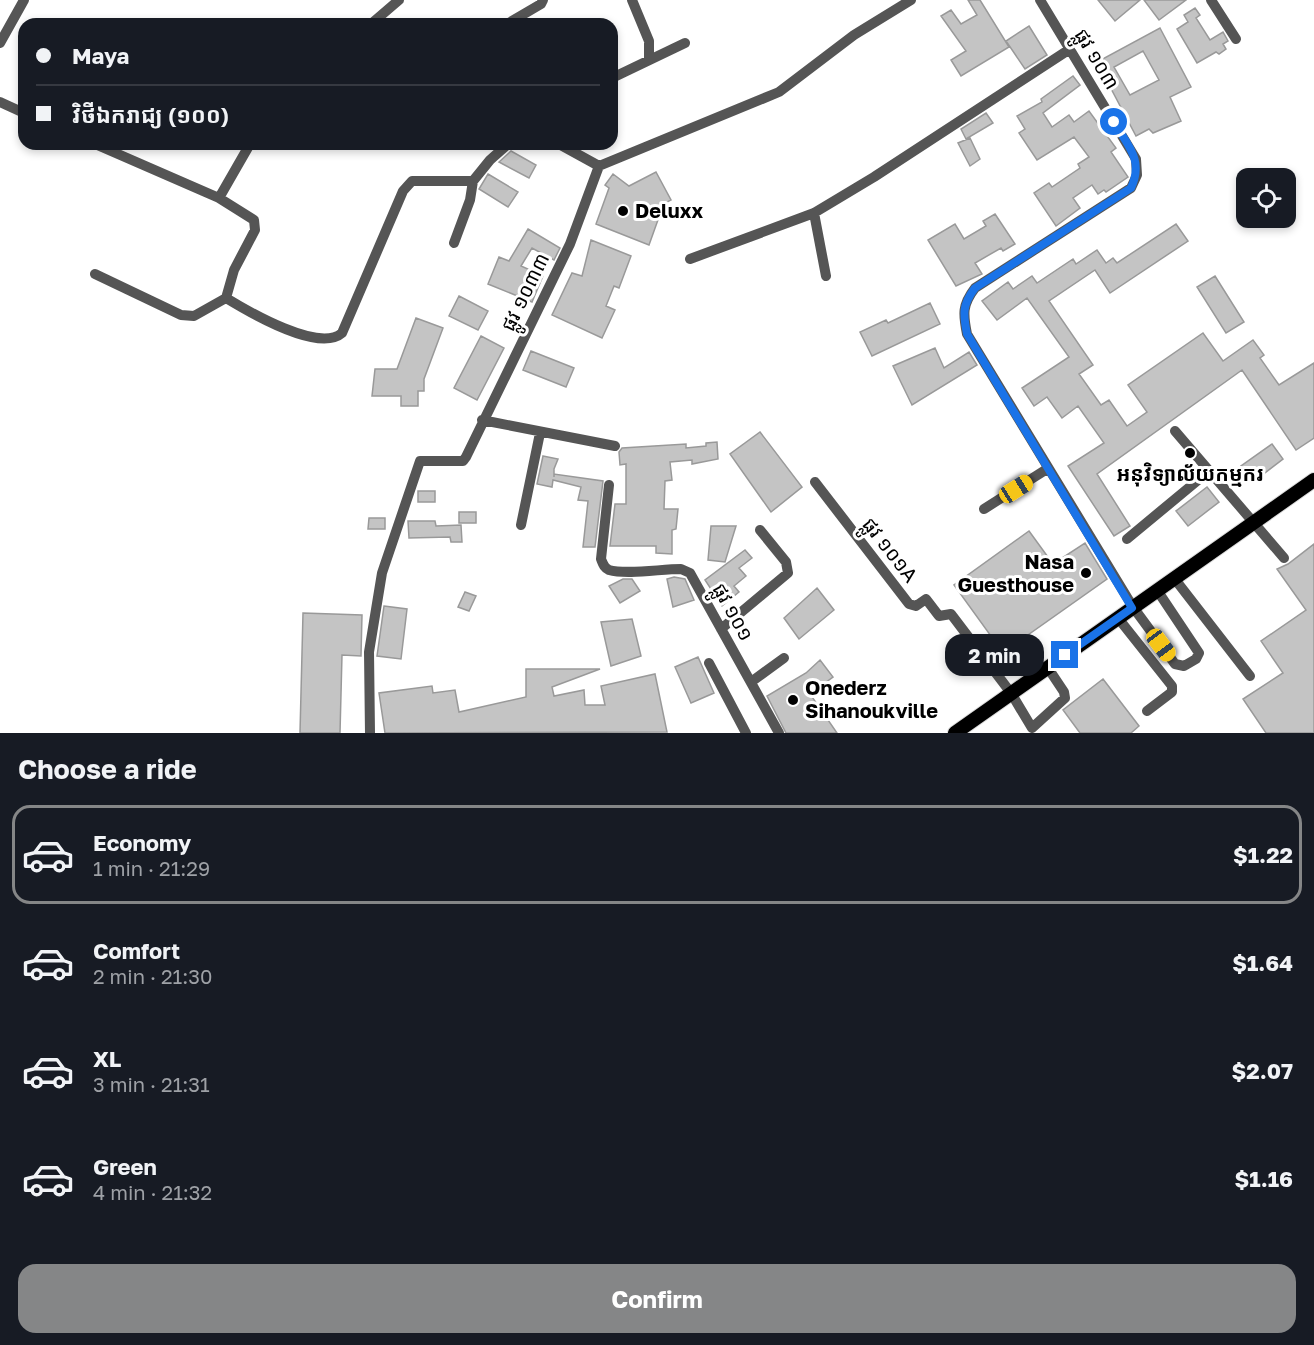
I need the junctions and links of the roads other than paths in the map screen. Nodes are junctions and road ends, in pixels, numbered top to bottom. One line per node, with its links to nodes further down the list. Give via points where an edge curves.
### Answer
1 (24, 0): 11 (street)
2 (399, 0): 8 (street)
3 (543, 0): 9 (street)
4 (632, 0): 14 (street, via 649,41)
5 (911, 0): 22 (street, via 854,35 779,92)
6 (1040, 0): 13 (street, ផ្លូវ ១០៣)
7 (1211, 0): 10 (street)
8 (378, 18)
9 (517, 18)
10 (1236, 39)
11 (0, 43)
12 (685, 43): 14 (street)
13 (1070, 49): 25 (street); 35 (street, ផ្លូវ ១០៣, via 1136,159 1137,175 1131,188 975,288 962,312 967,334)
14 (649, 58): 15 (street)
15 (618, 75)
16 (0, 102): 17 (street)
17 (18, 110)
18 (109, 150): 24 (street)
19 (247, 150): 24 (street)
20 (501, 150): 23 (street)
21 (570, 150): 22 (street)
22 (599, 166): 31 (street, ផ្លូវ ១០៣៣, via 570,244)
23 (473, 181): 26 (street); 30 (street, via 412,181 404,191 342,333 336,338 312,338 254,315)
24 (219, 198): 30 (street, via 248,214 254,220 255,230 234,270)
25 (814, 213): 27 (street); 29 (street)
26 (454, 243)
27 (690, 259)
28 (94, 274): 30 (street, via 181,315 194,316)
29 (826, 276)
30 (226, 298)
31 (483, 420): 33 (street); 58 (street, ផ្លូវ ១០៣៣, via 463,461 420,461 381,573 369,652)
32 (1175, 431): 36 (street)
33 (540, 433): 34 (street); 42 (street)
34 (615, 446)
35 (1047, 469): 40 (street); 48 (street, ផ្លូវ ១០៣)
36 (1209, 471): 41 (street); 44 (street)
37 (1314, 480): 41 (main road)
38 (815, 482): 56 (street, ផ្លូវ ១០១A, via 909,604 916,606 926,599 939,616 951,614)
39 (609, 484): 50 (street, ផ្លូវ ១០១, via 601,559 607,569 686,570)
40 (984, 509)
41 (1252, 523): 45 (street); 46 (main road)
42 (521, 525)
43 (760, 530): 50 (street, via 786,562 788,573)
44 (1127, 539)
45 (1284, 558)
46 (1174, 578): 47 (main road); 54 (street)
47 (1157, 590): 48 (main road); 48 (street, ផ្លូវ ១០៣, via 1199,653 1196,659 1184,666 1175,664)
48 (1132, 608): 49 (main road)
49 (1118, 618): 53 (main road); 57 (street, via 1172,686 1172,692)
50 (721, 629): 55 (street, ផ្លូវ ១០១)
51 (784, 658): 55 (street)
52 (709, 663): 59 (street)
53 (1048, 668): 56 (main road); 56 (street, via 1065,698 1037,726 1032,728 1028,724)
54 (1250, 676)
55 (751, 682): 60 (street, ផ្លូវ ១០១)
56 (1011, 693): 61 (main road)
57 (1148, 711)
58 (370, 733)
59 (746, 733)
60 (779, 733)
61 (955, 733)

